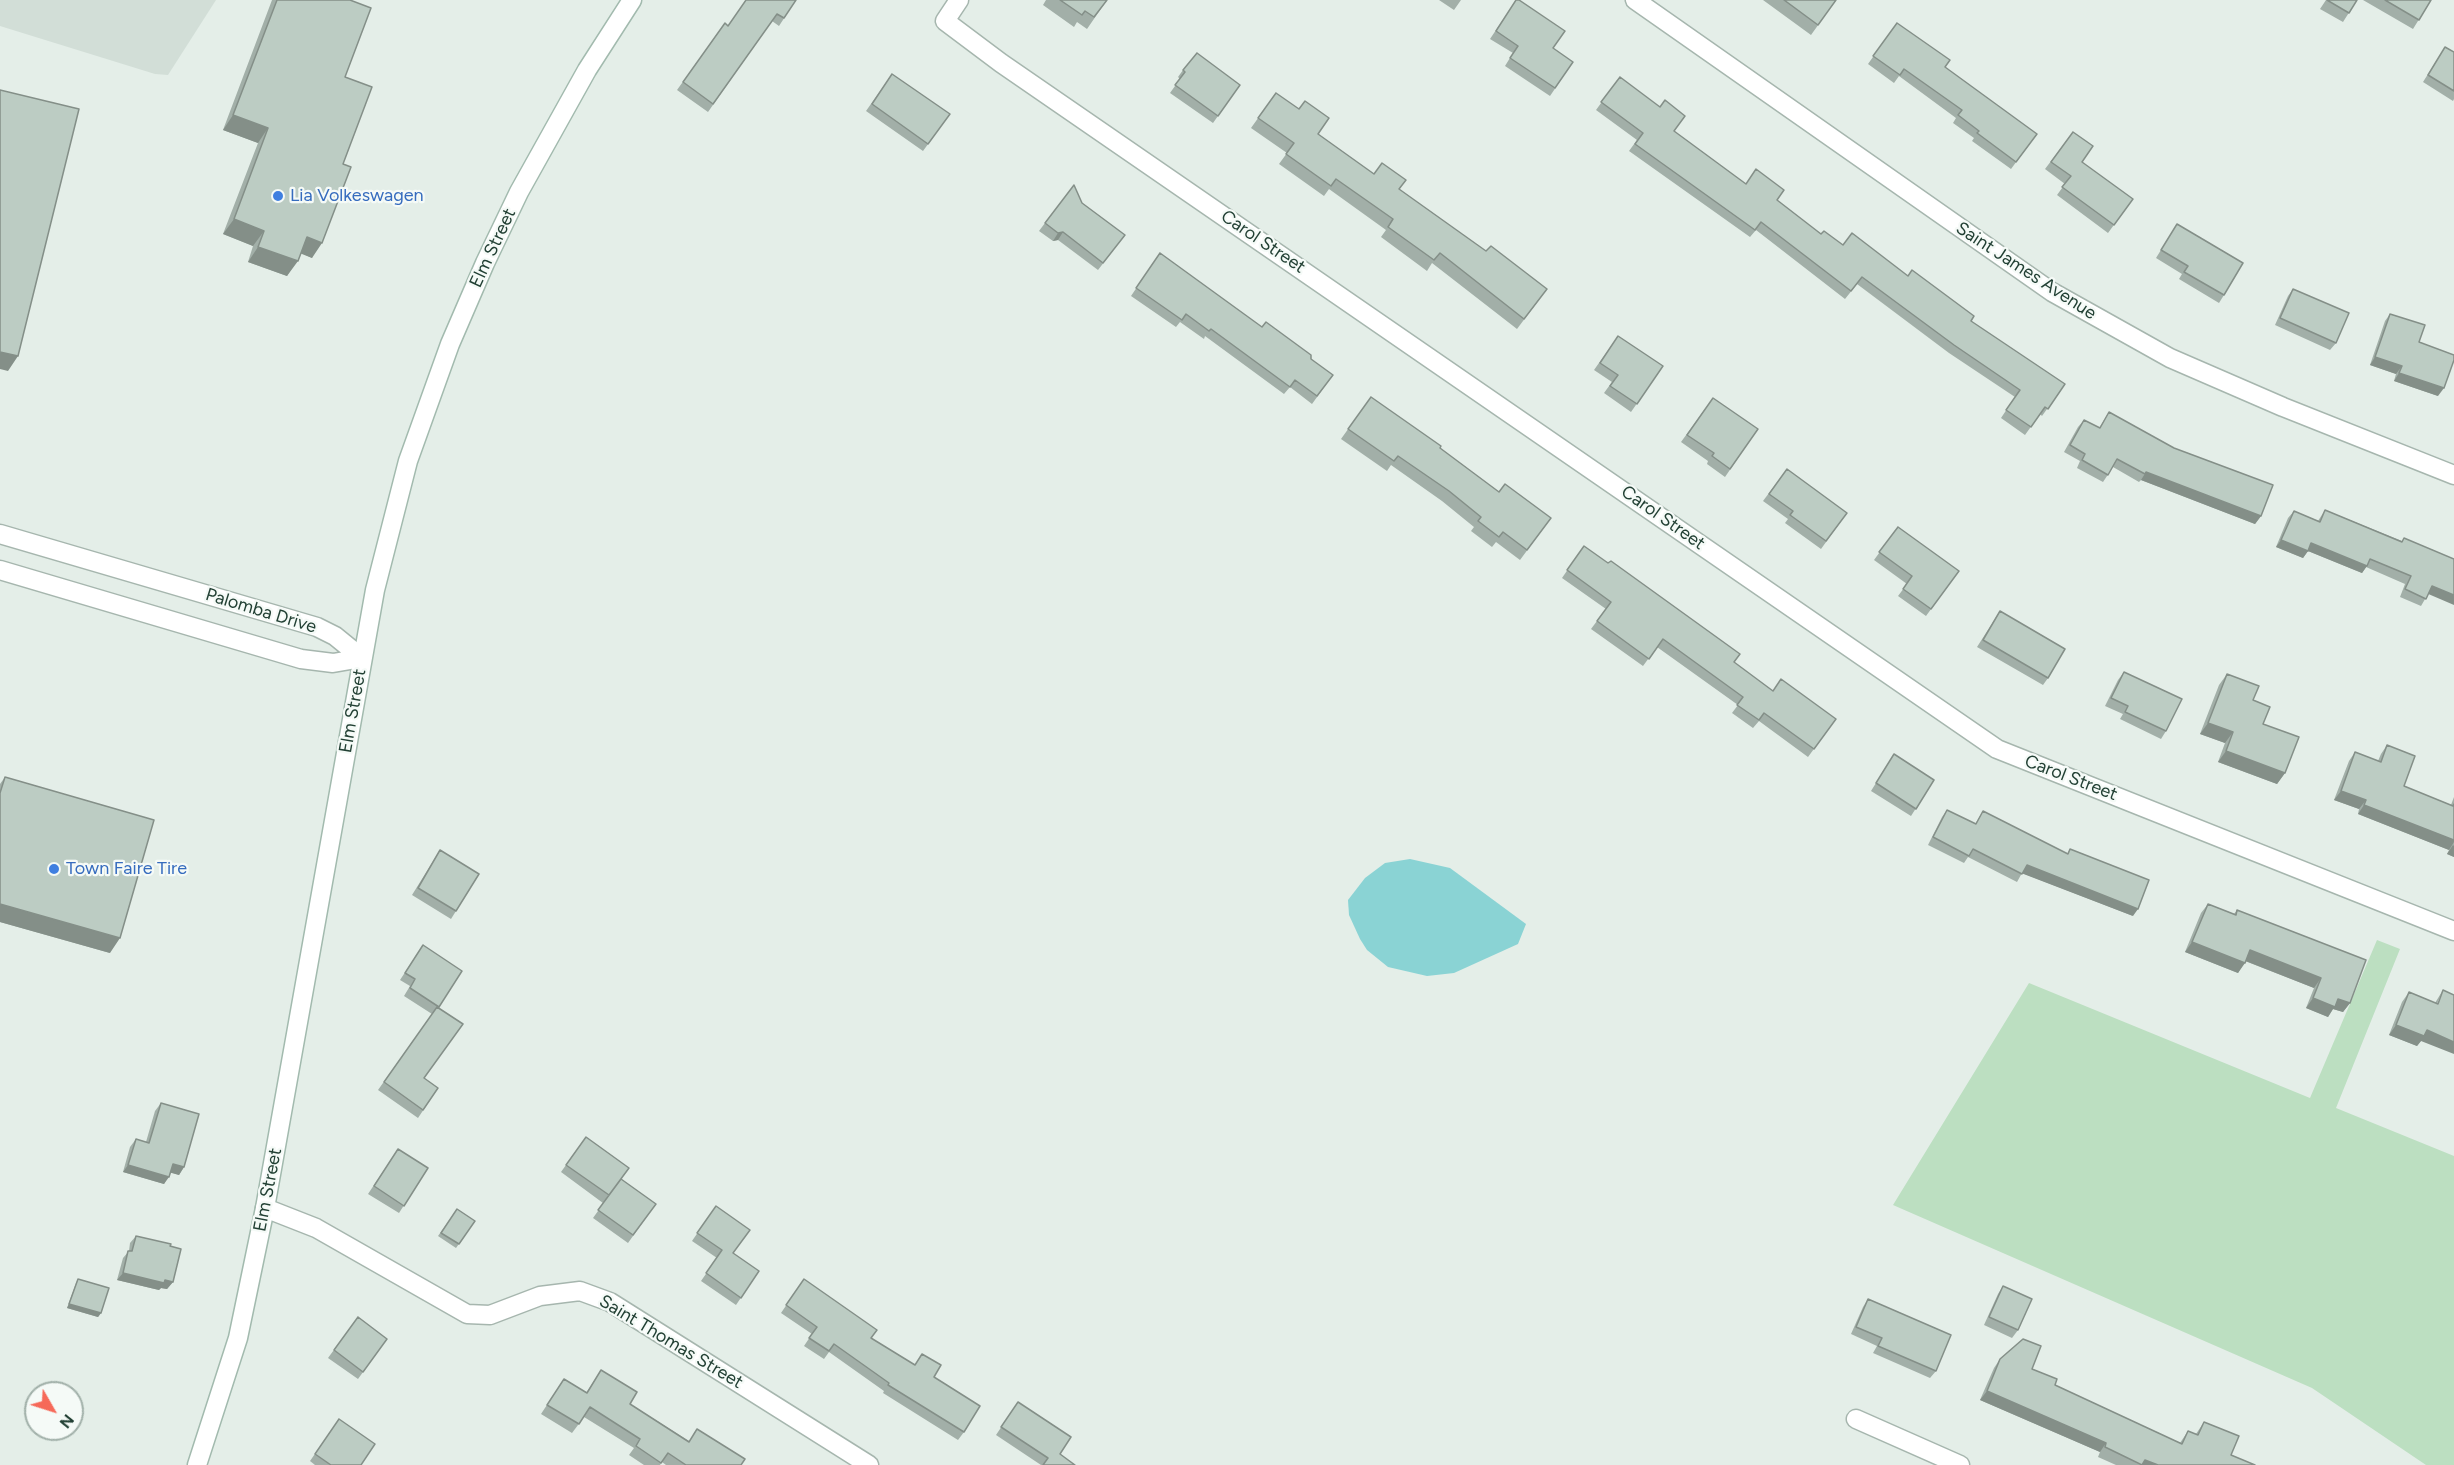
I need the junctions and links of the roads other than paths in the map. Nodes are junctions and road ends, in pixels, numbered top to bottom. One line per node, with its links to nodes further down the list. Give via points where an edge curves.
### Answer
1 (632, 0): 7 (street, Elm Street, via 587,70 519,192 450,344 392,517)
2 (959, 0): 8 (street, Carol Street, via 945,21 1001,63 1998,749)
3 (1635, 0): 4 (street, Saint James Avenue, via 2052,292 2170,358)
4 (2454, 475)
5 (0, 534): 7 (street, Palomba Drive, via 317,627)
6 (0, 570): 7 (street, Palomba Drive, via 301,659 333,663)
7 (362, 658): 9 (street, Elm Street)
8 (2454, 931)
9 (265, 1208): 11 (street, Elm Street, via 236,1347); 12 (street, Saint Thomas Street, via 316,1228 467,1314 490,1315 540,1296 580,1291 610,1302)
10 (1856, 1419): 13 (street)
11 (197, 1465)
12 (869, 1465)
13 (1960, 1465)

